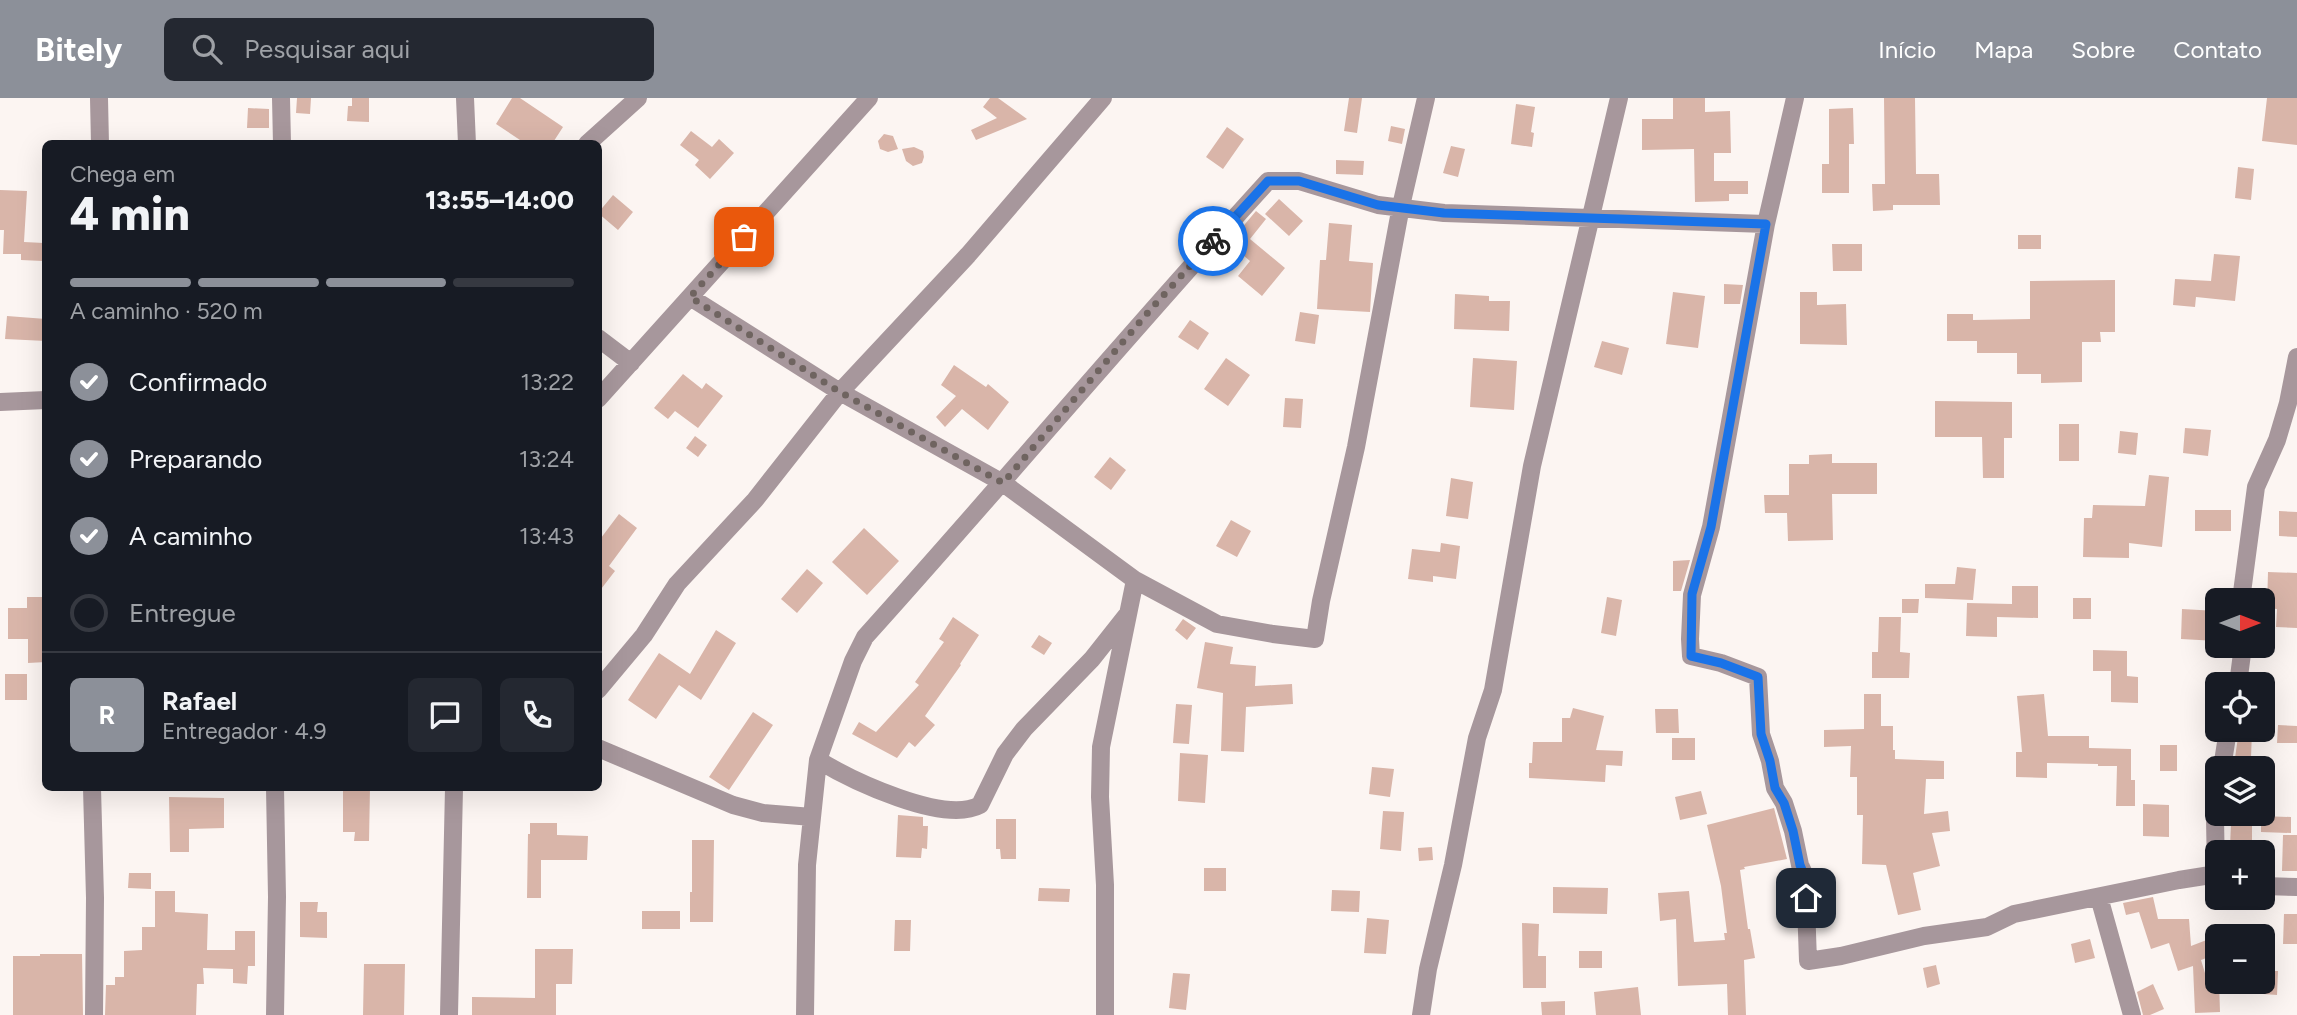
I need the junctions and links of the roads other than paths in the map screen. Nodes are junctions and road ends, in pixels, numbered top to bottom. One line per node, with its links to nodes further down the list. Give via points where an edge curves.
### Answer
1 (99, 98): 10 (street)
2 (281, 98): 11 (street)
3 (465, 98): 12 (street)
4 (638, 98): 13 (street)
5 (869, 98): 17 (street)
6 (1103, 98): 21 (street, via 968,256)
7 (1426, 98): 14 (street)
8 (1619, 98): 15 (street)
9 (1795, 98): 16 (street)
10 (100, 140)
11 (282, 140)
12 (467, 140)
13 (591, 140)
14 (1401, 206): 15 (street, via 1444,213); 25 (street, via 1378,205 1299,181 1268,181 1150,310); 26 (street, via 1315,639 1217,624)
15 (1591, 218): 16 (street); 45 (street, via 1532,466 1495,679 1477,738)
16 (1766, 224): 39 (street, via 1711,527 1692,594 1690,639 1691,656 1758,677 1761,734 1805,877 1808,961 1924,936 1987,928 2014,914)
17 (690, 297): 20 (street); 21 (street)
18 (602, 341): 20 (street)
19 (2297, 357): 27 (street, via 2277,440 2256,487)
20 (631, 363): 22 (street)
21 (840, 392): 25 (street); 29 (street, via 755,500 677,584 644,635)
22 (602, 396)
23 (42, 400): 24 (street)
24 (0, 402)
25 (1003, 483): 26 (street); 31 (street, via 865,637)
26 (1135, 580): 28 (street)
27 (2243, 588)
28 (1129, 612): 31 (street, via 1092,659 1024,729 974,808 896,798); 44 (street, via 1101,747)
29 (602, 685)
30 (602, 750): 35 (street, via 733,805 762,813)
31 (818, 760): 35 (street)
32 (92, 791): 40 (street)
33 (275, 791): 41 (street)
34 (454, 791): 42 (street)
35 (812, 817): 43 (street)
36 (2205, 876): 39 (street)
37 (2275, 886): 38 (street)
38 (2297, 887)
39 (2099, 897): 46 (street)
40 (94, 1015)
41 (275, 1015)
42 (449, 1015)
43 (805, 1015)
44 (1105, 1015)
45 (1421, 1015)
46 (2132, 1015)

